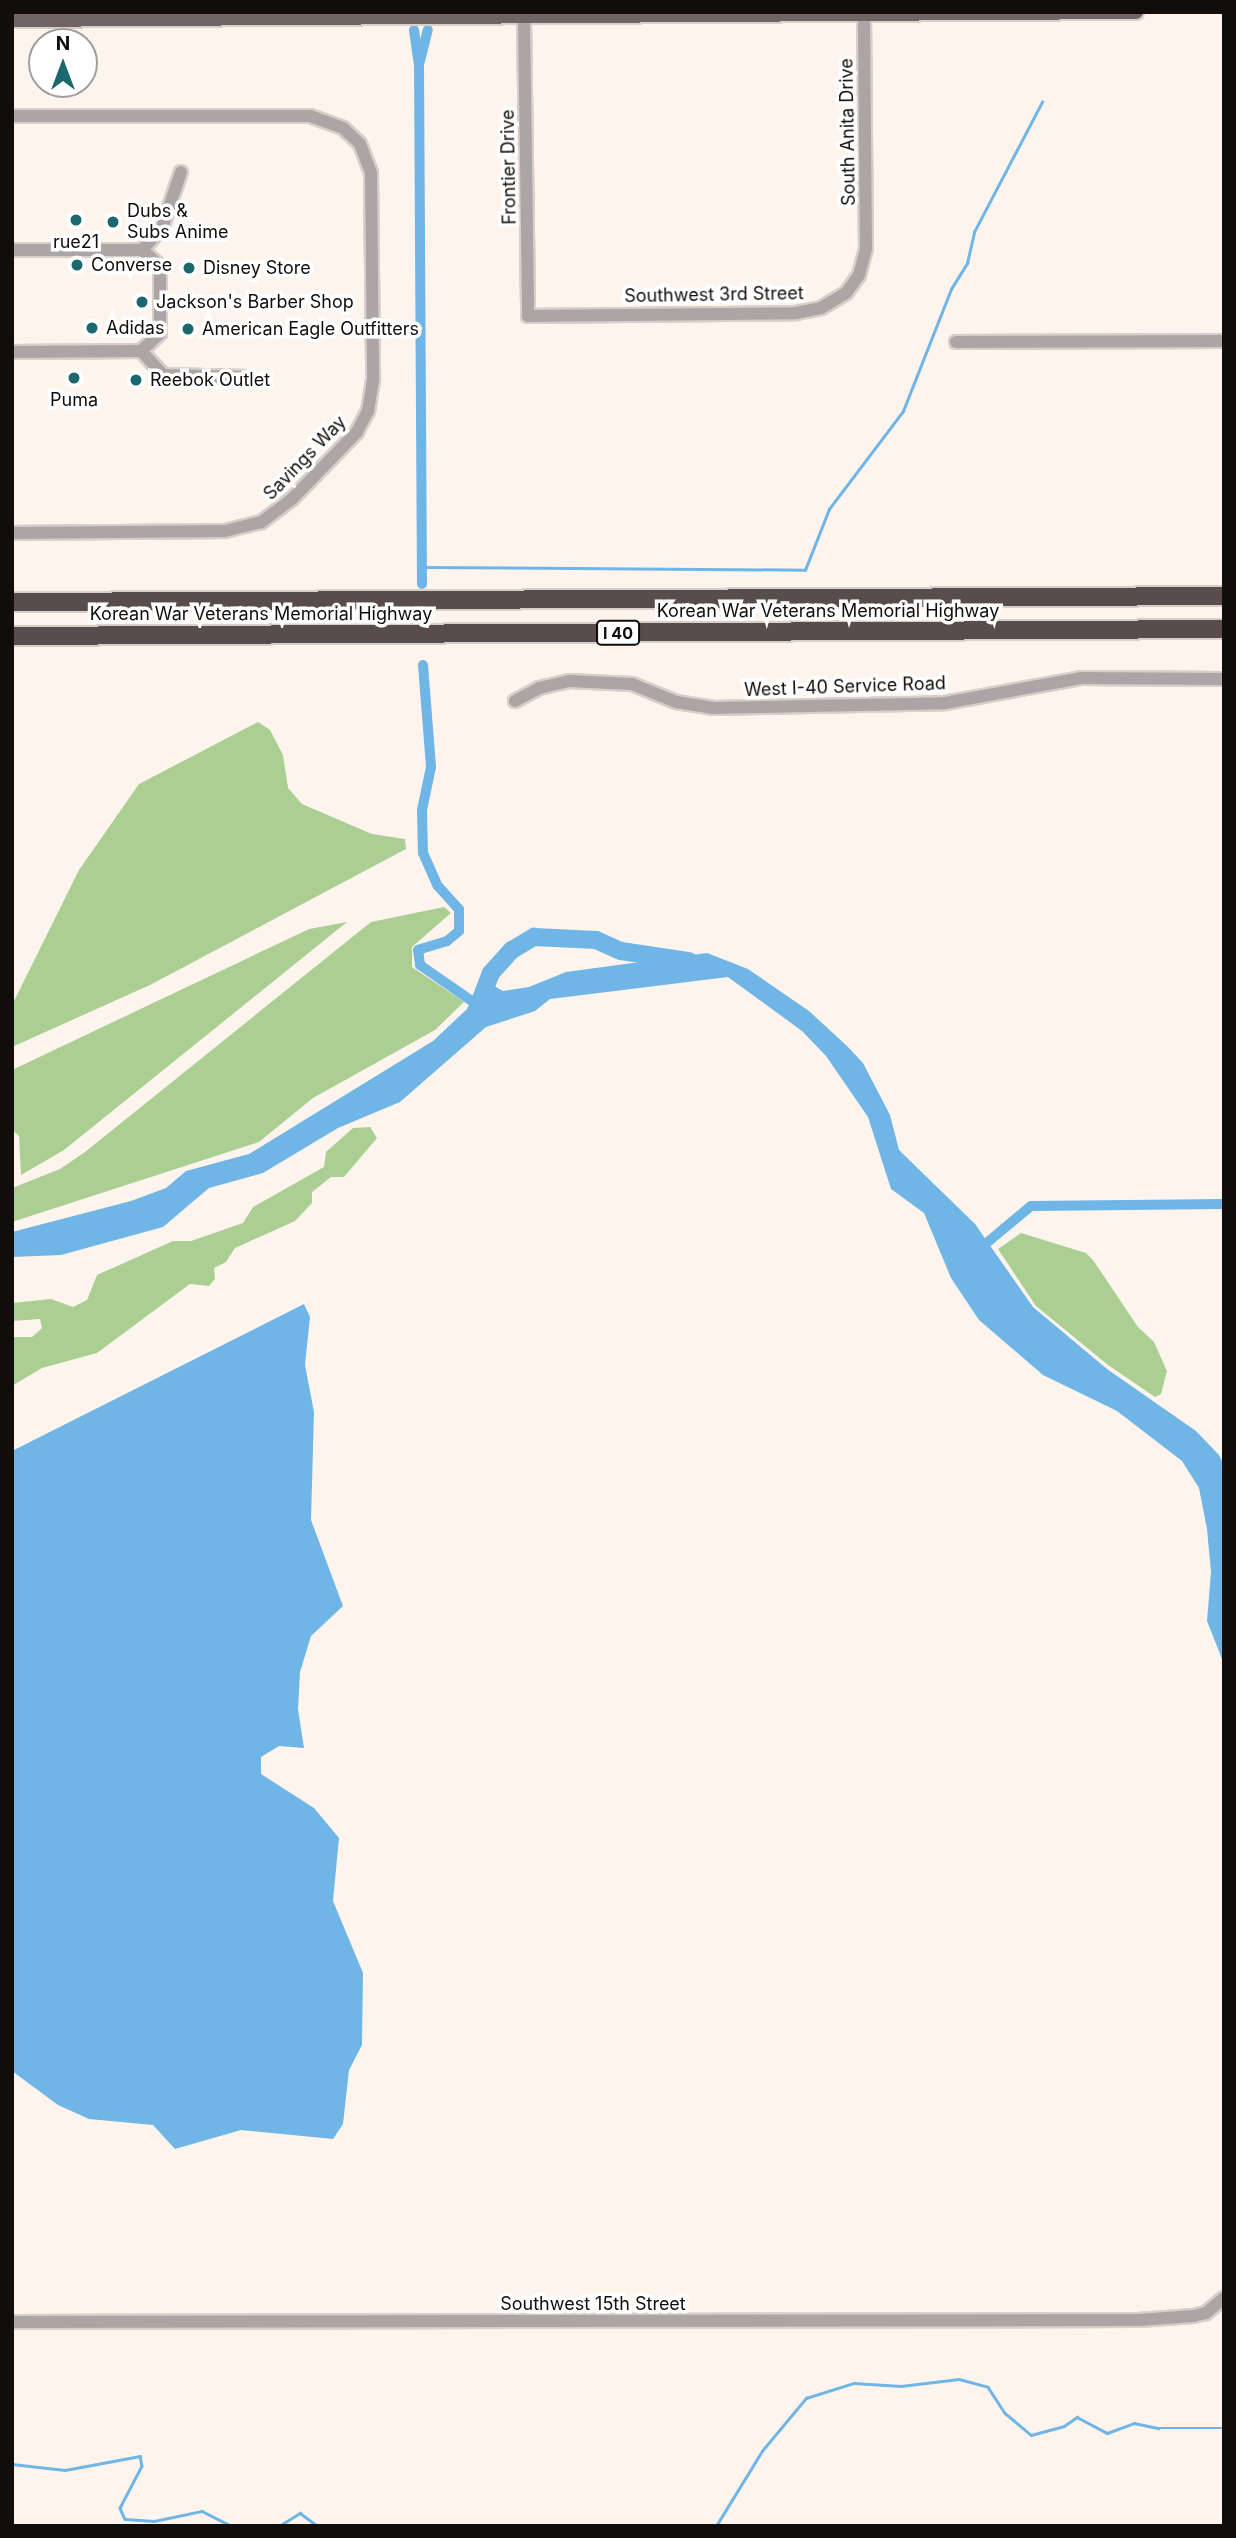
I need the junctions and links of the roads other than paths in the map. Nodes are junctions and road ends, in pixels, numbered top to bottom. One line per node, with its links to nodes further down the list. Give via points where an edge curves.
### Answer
1 (1136, 12): 2 (main road)
2 (999, 13): 3 (main road)
3 (864, 15): 4 (main road); 8 (street, South Anita Drive)
4 (524, 18): 5 (main road); 11 (street, Frontier Drive)
5 (12, 20)
6 (12, 116): 17 (street, Savings Way, via 310,116 343,128 360,144 371,173 373,380 368,411 357,432 292,499 261,522 225,531)
7 (181, 172): 10 (street, via 162,228)
8 (866, 248): 11 (street, Southwest 3rd Street, via 853,286 830,305 810,312)
9 (12, 250): 10 (street)
10 (142, 250): 14 (street, via 160,266 160,333)
11 (528, 316)
12 (1224, 341): 13 (street)
13 (956, 342)
14 (141, 351): 15 (street); 16 (street, via 163,375)
15 (12, 352)
16 (248, 377)
17 (12, 534)
18 (1224, 596): 19 (highway, Korean War Veterans Memorial Highway / I 40)
19 (12, 602)
20 (1224, 629): 21 (highway, Korean War Veterans Memorial Highway / I 40)
21 (12, 636)
22 (1224, 679): 23 (street, West I-40 Service Road, via 1081,678 944,703 713,708 676,702 632,684 569,681 538,688)
23 (515, 701)
24 (1224, 2298): 25 (street, Southwest 15th Street, via 1206,2313 1173,2319)
25 (12, 2322)

